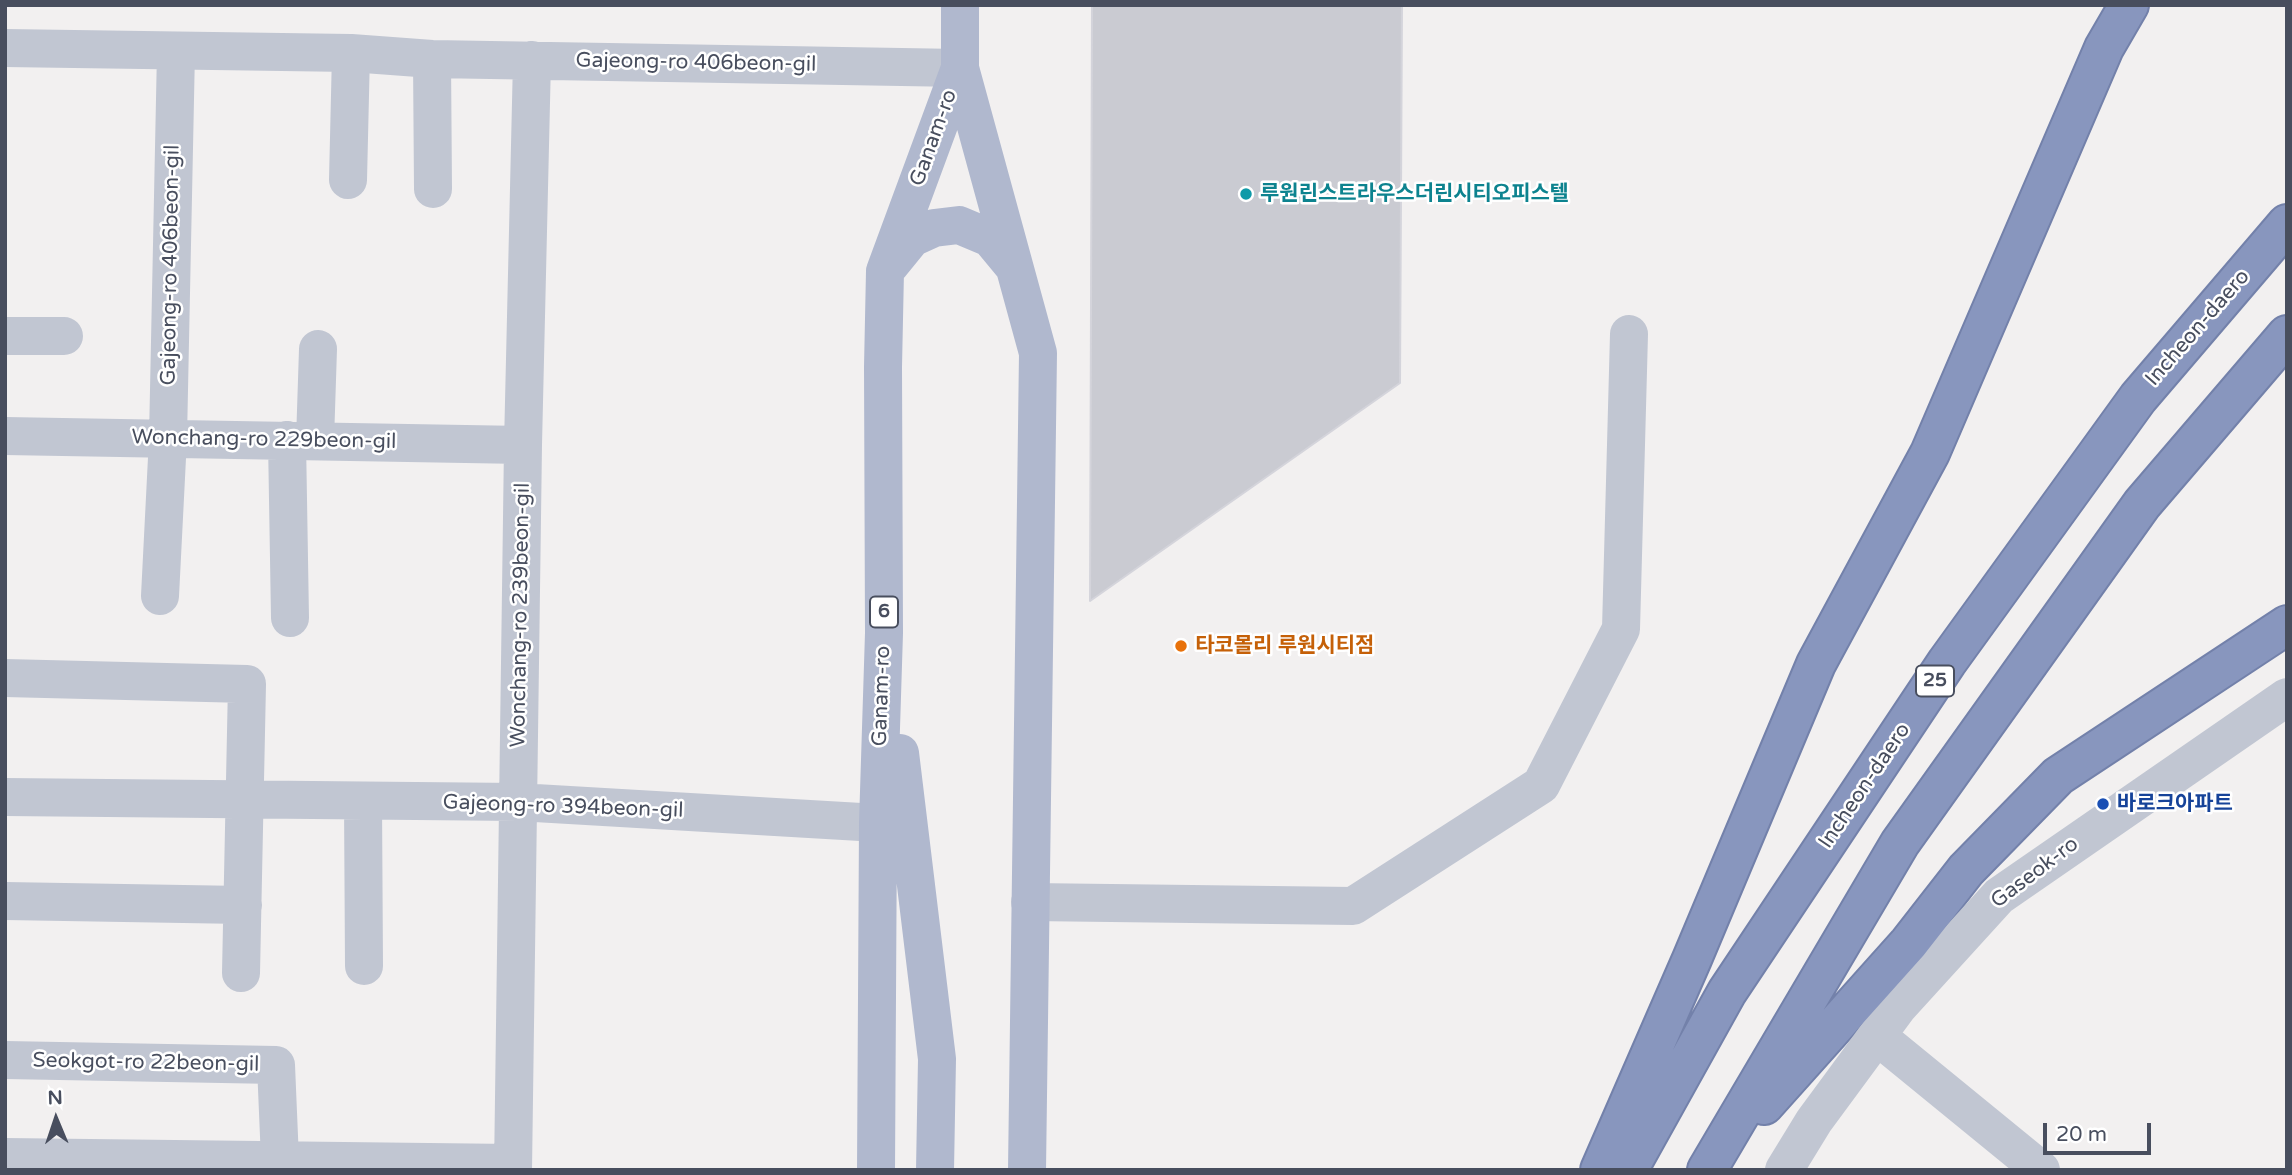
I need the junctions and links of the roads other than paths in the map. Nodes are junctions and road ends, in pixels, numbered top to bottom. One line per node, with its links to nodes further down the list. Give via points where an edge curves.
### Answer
1 (960, 5): 8 (main road, Ganam-ro / 6)
2 (2129, 5): 49 (highway, via 2104,48 1930,453 1816,664)
3 (5, 48): 4 (street, Gajeong-ro 406beon-gil)
4 (176, 51): 5 (street, Gajeong-ro 406beon-gil); 20 (street, Gajeong-ro 406beon-gil)
5 (351, 53): 6 (street, Gajeong-ro 406beon-gil); 9 (street)
6 (432, 59): 7 (street, Gajeong-ro 406beon-gil); 10 (street)
7 (532, 61): 8 (street, Gajeong-ro 406beon-gil); 22 (street, Wonchang-ro 239beon-gil)
8 (960, 68): 12 (main road, Ganam-ro / 6); 13 (main road, Ganam-ro / 6)
9 (348, 180)
10 (433, 189)
11 (2287, 224): 50 (highway, Incheon-daero / 25, via 2138,398 1947,663 1727,992)
12 (1014, 267): 13 (main road, via 990,238 959,225 934,228 912,238); 35 (main road, Ganam-ro / 6, via 1038,353)
13 (885, 271): 26 (main road, Ganam-ro / 6)
14 (1629, 334): 35 (street, via 1621,629 1541,785 1353,906)
15 (2287, 335): 45 (highway, via 2142,504 1900,843)
16 (5, 336): 17 (street)
17 (64, 336)
18 (318, 349): 21 (street)
19 (5, 436): 20 (street, Wonchang-ro 229beon-gil)
20 (167, 438): 21 (street, Wonchang-ro 229beon-gil); 23 (street, Gajeong-ro 406beon-gil)
21 (301, 441): 22 (street, Wonchang-ro 229beon-gil); 24 (street)
22 (523, 445): 32 (street, Wonchang-ro 239beon-gil)
23 (160, 596)
24 (290, 618)
25 (2287, 625): 45 (highway, via 2058,775 1966,870 1909,943)
26 (884, 633): 33 (main road, Ganam-ro / 6); 47 (main road, via 937,1059)
27 (5, 678): 30 (street, via 247,684)
28 (2287, 697): 39 (street, Gaseok-ro, via 1999,896)
29 (5, 797): 30 (street, Gajeong-ro 394beon-gil)
30 (246, 800): 31 (street, Gajeong-ro 394beon-gil); 36 (street)
31 (363, 801): 32 (street, Gajeong-ro 394beon-gil); 37 (street)
32 (518, 802): 33 (street, Gajeong-ro 394beon-gil); 44 (street, Wonchang-ro 239beon-gil)
33 (878, 823): 46 (main road, Ganam-ro / 6)
34 (5, 901): 36 (street)
35 (1030, 902): 48 (main road, Ganam-ro / 6)
36 (243, 905): 38 (street)
37 (364, 966)
38 (241, 973)
39 (1877, 1035): 51 (street, Gaseok-ro); 52 (street)
40 (5, 1060): 42 (street, Seokgot-ro 22beon-gil, via 276,1065)
41 (5, 1157): 43 (street)
42 (280, 1160): 43 (street); 44 (street)
43 (145, 1164)
44 (513, 1166)
45 (1708, 1168)
46 (876, 1170)
47 (935, 1170)
48 (1027, 1170)
49 (1600, 1170)
50 (1628, 1170)
51 (1784, 1170)
52 (2041, 1170)

